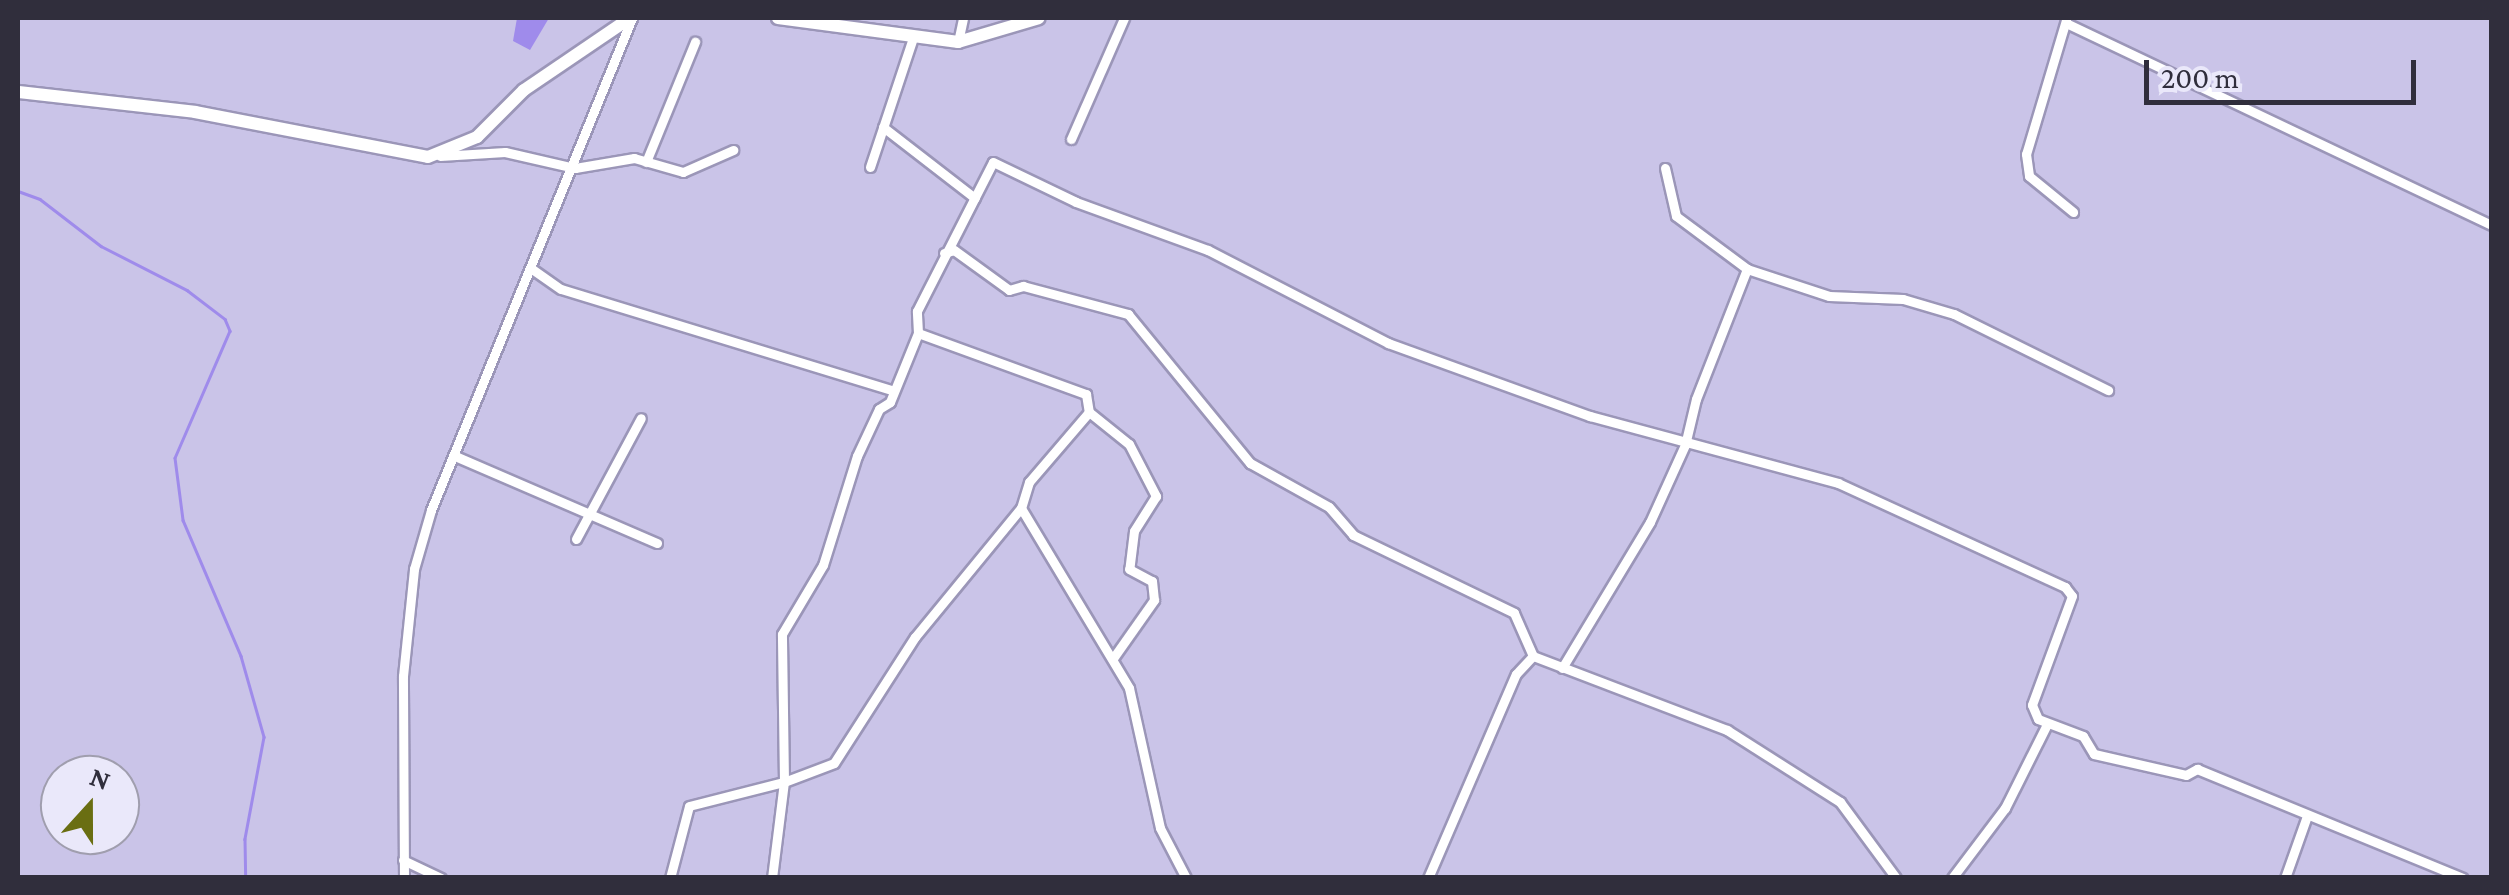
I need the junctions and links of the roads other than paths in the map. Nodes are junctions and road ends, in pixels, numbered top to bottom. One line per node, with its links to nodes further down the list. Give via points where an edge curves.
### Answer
1 (631, 18): 14 (main road, via 524,90 477,136); 17 (street)
2 (780, 18): 7 (main road)
3 (964, 18): 9 (street)
4 (1039, 18): 9 (main road)
5 (1124, 18): 12 (street)
6 (2066, 20): 20 (street, via 2026,154 2028,176); 21 (street)
7 (913, 38): 9 (main road); 11 (street)
8 (695, 42): 15 (street)
9 (958, 42)
10 (18, 92): 14 (main road, via 195,112)
11 (883, 127): 16 (street); 19 (street)
12 (1071, 139)
13 (732, 150): 15 (street, via 683,172)
14 (428, 157): 17 (street, via 505,152)
15 (646, 162): 17 (street)
16 (870, 167)
17 (576, 168): 24 (street)
18 (1665, 168): 23 (street, via 1676,216)
19 (976, 198): 22 (street); 30 (street, via 993,162 1076,202 1208,250 1388,343)
20 (2073, 212)
21 (2492, 225)
22 (944, 254): 25 (street, via 917,311); 36 (street, via 954,250 1008,290 1023,286 1128,314 1250,463 1329,507 1353,536 1514,614)
23 (1747, 269): 26 (street, via 1829,296 1903,299 1954,314); 30 (street)
24 (532, 270): 27 (street, via 561,289); 31 (street)
25 (918, 333): 27 (street); 28 (street, via 1086,394)
26 (2108, 390)
27 (894, 391): 40 (street, via 857,456 824,565 782,634)
28 (1089, 412): 32 (street, via 1029,482); 37 (street, via 1129,444 1156,496 1134,531 1129,569 1152,581 1154,600)
29 (640, 418): 33 (street)
30 (1685, 445): 38 (street, via 1650,522); 39 (street, via 1838,484 2065,586 2072,596 2032,705)
31 (455, 456): 33 (street); 42 (street, via 414,569 403,676)
32 (1021, 508): 37 (street); 40 (street, via 916,637 834,762)
33 (589, 511): 34 (street); 35 (street)
34 (576, 539)
35 (657, 542)
36 (1532, 656): 38 (street); 48 (street, via 1510,688)
37 (1114, 657): 47 (street, via 1129,688 1160,828)
38 (1562, 668): 49 (street, via 1727,730 1840,802)
39 (2047, 724): 41 (street, via 2083,736 2094,754 2186,776 2196,769); 50 (street, via 2005,808)
40 (784, 782): 45 (street, via 689,806); 46 (street)
41 (2307, 816): 51 (street); 52 (street)
42 (403, 860): 43 (street); 44 (street)
43 (404, 878)
44 (441, 878)
45 (670, 878)
46 (772, 878)
47 (1186, 878)
48 (1428, 878)
49 (1896, 878)
50 (1952, 878)
51 (2285, 878)
52 (2463, 878)

